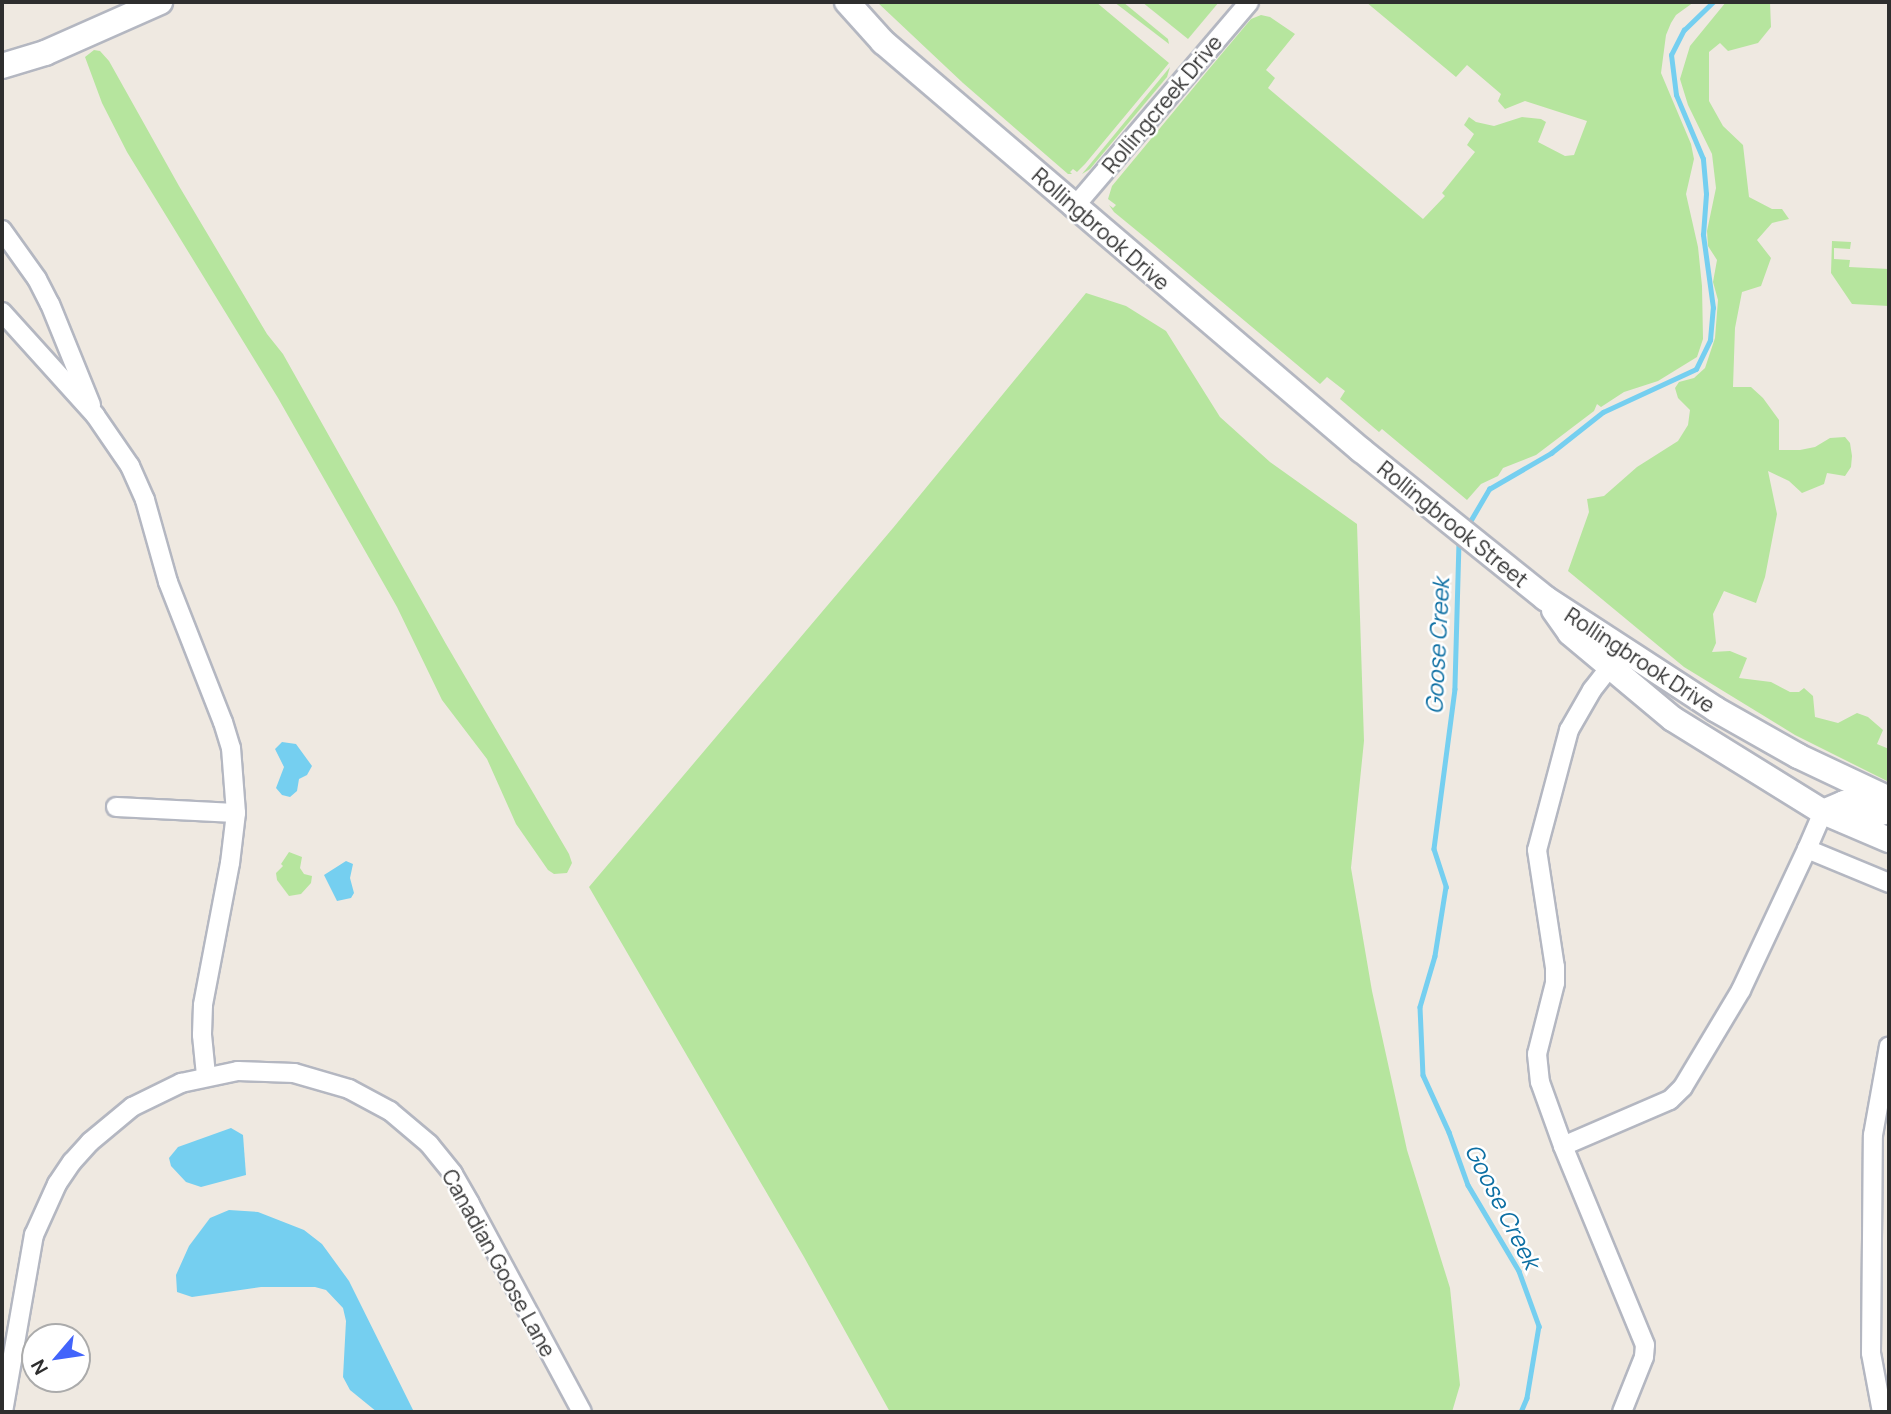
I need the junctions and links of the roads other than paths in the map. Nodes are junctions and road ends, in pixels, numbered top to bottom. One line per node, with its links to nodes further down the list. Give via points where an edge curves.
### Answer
1 (160, 2): 4 (main road, via 45,53)
2 (847, 2): 5 (main road, Rollingbrook Drive, via 883,42)
3 (1249, 2): 5 (street, Rollingcreek Drive)
4 (2, 66)
5 (1075, 206): 9 (main road, Rollingbrook Drive)
6 (2, 230): 8 (street, via 50,304)
7 (2, 312): 8 (street)
8 (95, 415): 17 (street, via 118,446 145,500 168,582 223,722 236,779)
9 (1361, 450): 10 (main road, Rollingbrook Street)
10 (1545, 598): 11 (main road, Rollingbrook Drive); 12 (main road, Rollingbrook Drive, via 1570,633)
11 (1625, 648): 12 (street); 13 (main road, Rollingbrook Drive, via 1715,709 1798,756)
12 (1609, 668): 16 (main road, Rollingbrook Drive, via 1673,719); 23 (street, via 1569,730 1537,850 1555,983 1536,1054 1537,1066)
13 (1889, 799)
14 (117, 807): 17 (street)
15 (1889, 811): 16 (main road, via 1880,813 1844,803)
16 (1824, 812): 18 (main road, Rollingbrook Drive); 19 (street)
17 (236, 813): 22 (street, via 203,1005)
18 (1889, 840)
19 (1807, 849): 20 (street); 23 (street, via 1741,990 1683,1087 1670,1100)
20 (1889, 883)
21 (1889, 1046): 27 (street, via 1872,1135 1871,1353)
22 (206, 1075): 24 (street, Canadian Goose Lane, via 132,1107 90,1142 57,1184 34,1235); 25 (street, Canadian Goose Lane, via 294,1073 349,1088 410,1126 453,1174)
23 (1563, 1146): 26 (street, via 1645,1345)
24 (3, 1412)
25 (582, 1412)
26 (1622, 1412)
27 (1882, 1412)

